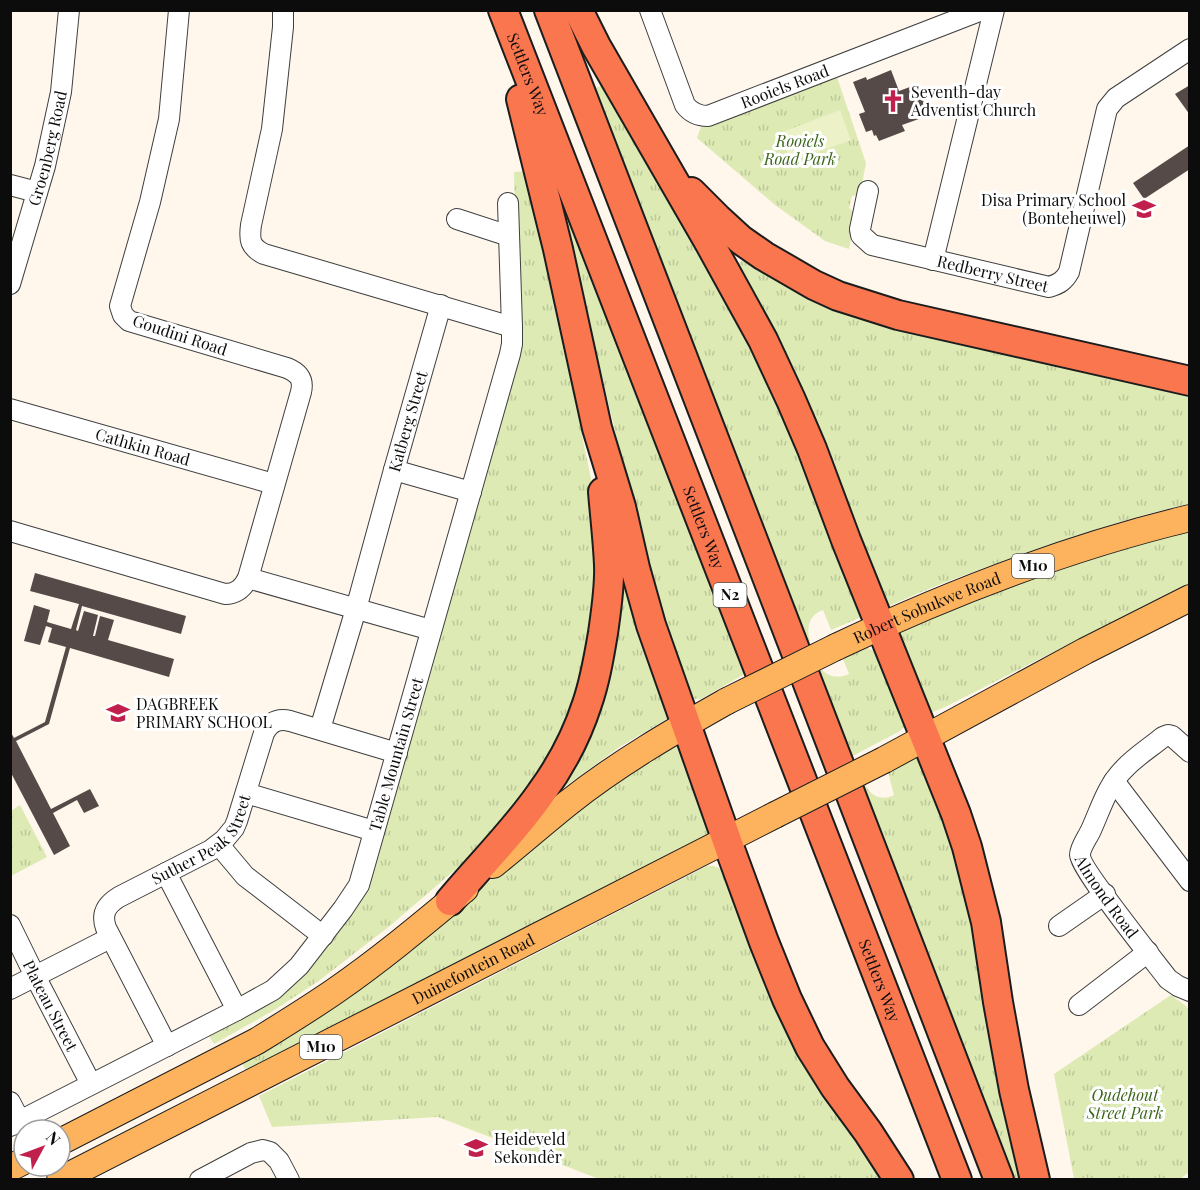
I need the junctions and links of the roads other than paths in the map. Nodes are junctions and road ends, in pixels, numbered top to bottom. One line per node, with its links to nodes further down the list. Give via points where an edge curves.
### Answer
1 (69, 10): 17 (street, Groenberg Road, via 61,92)
2 (179, 10): 29 (street, Goudini Road, via 169,119 121,311 129,321 287,368 300,376 301,392)
3 (283, 10): 23 (street, via 272,129 250,225 252,244 264,254)
4 (497, 10): 27 (highway, via 561,261)
5 (503, 10): 72 (highway, Settlers Way / N2)
6 (549, 10): 73 (highway, N2)
7 (578, 10): 14 (highway)
8 (650, 10): 11 (street, Rooiels Road, via 685,105 702,116)
9 (982, 10): 11 (street, Rooiels Road)
10 (994, 10): 13 (street, Redberry Street)
11 (956, 21): 13 (street, via 973,34)
12 (1190, 49): 21 (street, Redberry Street, via 1116,98 1107,109 1071,265 1063,281 1048,287)
13 (983, 51): 21 (street, Redberry Street)
14 (654, 147): 25 (highway, via 694,196 733,232 764,256 814,285 898,315); 36 (highway, via 763,340 808,439)
15 (10, 185): 17 (street)
16 (868, 191): 21 (street, via 861,235 872,245)
17 (37, 192): 22 (street, Groenberg Road)
18 (508, 203): 20 (street, Table Mountain Street)
19 (458, 219): 20 (street)
20 (509, 236): 24 (street, Table Mountain Street)
21 (933, 260)
22 (10, 284)
23 (441, 305): 24 (street); 28 (street, Katberg Street)
24 (513, 327): 30 (street, Table Mountain Street, via 510,354)
25 (1190, 381)
26 (10, 409): 29 (street, Cathkin Road)
27 (597, 428): 38 (highway, via 651,625); 51 (highway, via 609,567 606,614 587,704 571,743 546,786)
28 (394, 470): 30 (street); 35 (street, Katberg Street)
29 (274, 484): 33 (street, Goudini Road)
30 (471, 492): 37 (street, Table Mountain Street)
31 (1190, 518): 36 (main road, Robert Sobukwe Road / M10, via 1056,558)
32 (10, 531): 33 (street, via 225,594 240,590)
33 (248, 578): 35 (street)
34 (1190, 598): 40 (main road, M10)
35 (356, 609): 37 (street); 39 (street, Katberg Street)
36 (881, 626): 38 (main road, Robert Sobukwe Road / M10, bridge); 40 (highway)
37 (431, 630): 42 (street, Table Mountain Street)
38 (686, 724): 46 (highway); 51 (main road, M10, via 568,803)
39 (320, 729): 42 (street, Suther Peak Street); 44 (street, Suther Peak Street, via 279,719 271,724 264,733)
40 (925, 737): 46 (main road, Duinefontein Road / M10, bridge); 74 (highway, via 956,814 978,886 1014,1090)
41 (1190, 752): 43 (street, Almond Road, via 1168,735 1124,768)
42 (397, 753): 45 (street, Table Mountain Street)
43 (1114, 781): 49 (street); 50 (street, Almond Road, via 1080,856)
44 (246, 793): 45 (street); 47 (street, Suther Peak Street, via 234,828)
45 (374, 831): 54 (street, Table Mountain Street, via 358,885)
46 (727, 839): 68 (main road, Duinefontein Road / M10); 71 (highway, via 764,942 810,1047)
47 (219, 845): 48 (street, Suther Peak Street); 54 (street, via 245,876)
48 (166, 873): 55 (street, Suther Peak Street, via 106,908 103,921); 61 (street)
49 (1190, 882)
50 (1105, 894): 53 (street); 56 (street, Almond Road)
51 (450, 902): 67 (main road, M10, via 367,968 288,1022)
52 (10, 925): 57 (street, Plateau Street)
53 (1059, 926)
54 (323, 936): 61 (street, Table Mountain Street, via 279,986)
55 (110, 938): 57 (street); 62 (street, Suther Peak Street)
56 (1148, 952): 59 (street, Almond Road, via 1168,979); 60 (street)
57 (35, 976): 58 (street); 63 (street, Plateau Street)
58 (10, 989)
59 (1190, 991)
60 (1079, 1005)
61 (237, 1011): 62 (street, Table Mountain Street)
62 (167, 1046): 63 (street, Table Mountain Street)
63 (91, 1084): 66 (street, Table Mountain Street)
64 (10, 1102): 65 (street)
65 (14, 1118)
66 (25, 1118)
67 (72, 1136)
68 (60, 1179)
69 (200, 1179): 70 (street, via 263,1150 277,1158)
70 (289, 1179)
71 (899, 1179)
72 (957, 1179)
73 (999, 1179)
74 (1035, 1179)

